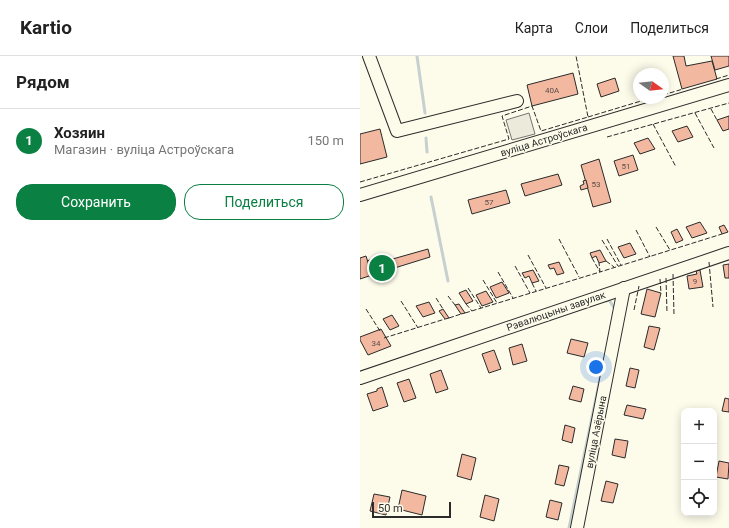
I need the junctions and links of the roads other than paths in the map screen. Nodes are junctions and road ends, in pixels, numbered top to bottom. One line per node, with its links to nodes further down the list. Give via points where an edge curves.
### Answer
1 (369, 56): 3 (street, via 397,130)
2 (729, 85): 4 (street, вуліца Астроўскага)
3 (517, 101)
4 (360, 196)
5 (729, 253): 6 (street, Рэвалюцыны завулак)
6 (624, 288): 7 (street, Рэвалюцыны завулак); 8 (street, вуліца Азёрына)
7 (360, 378)
8 (577, 528)

